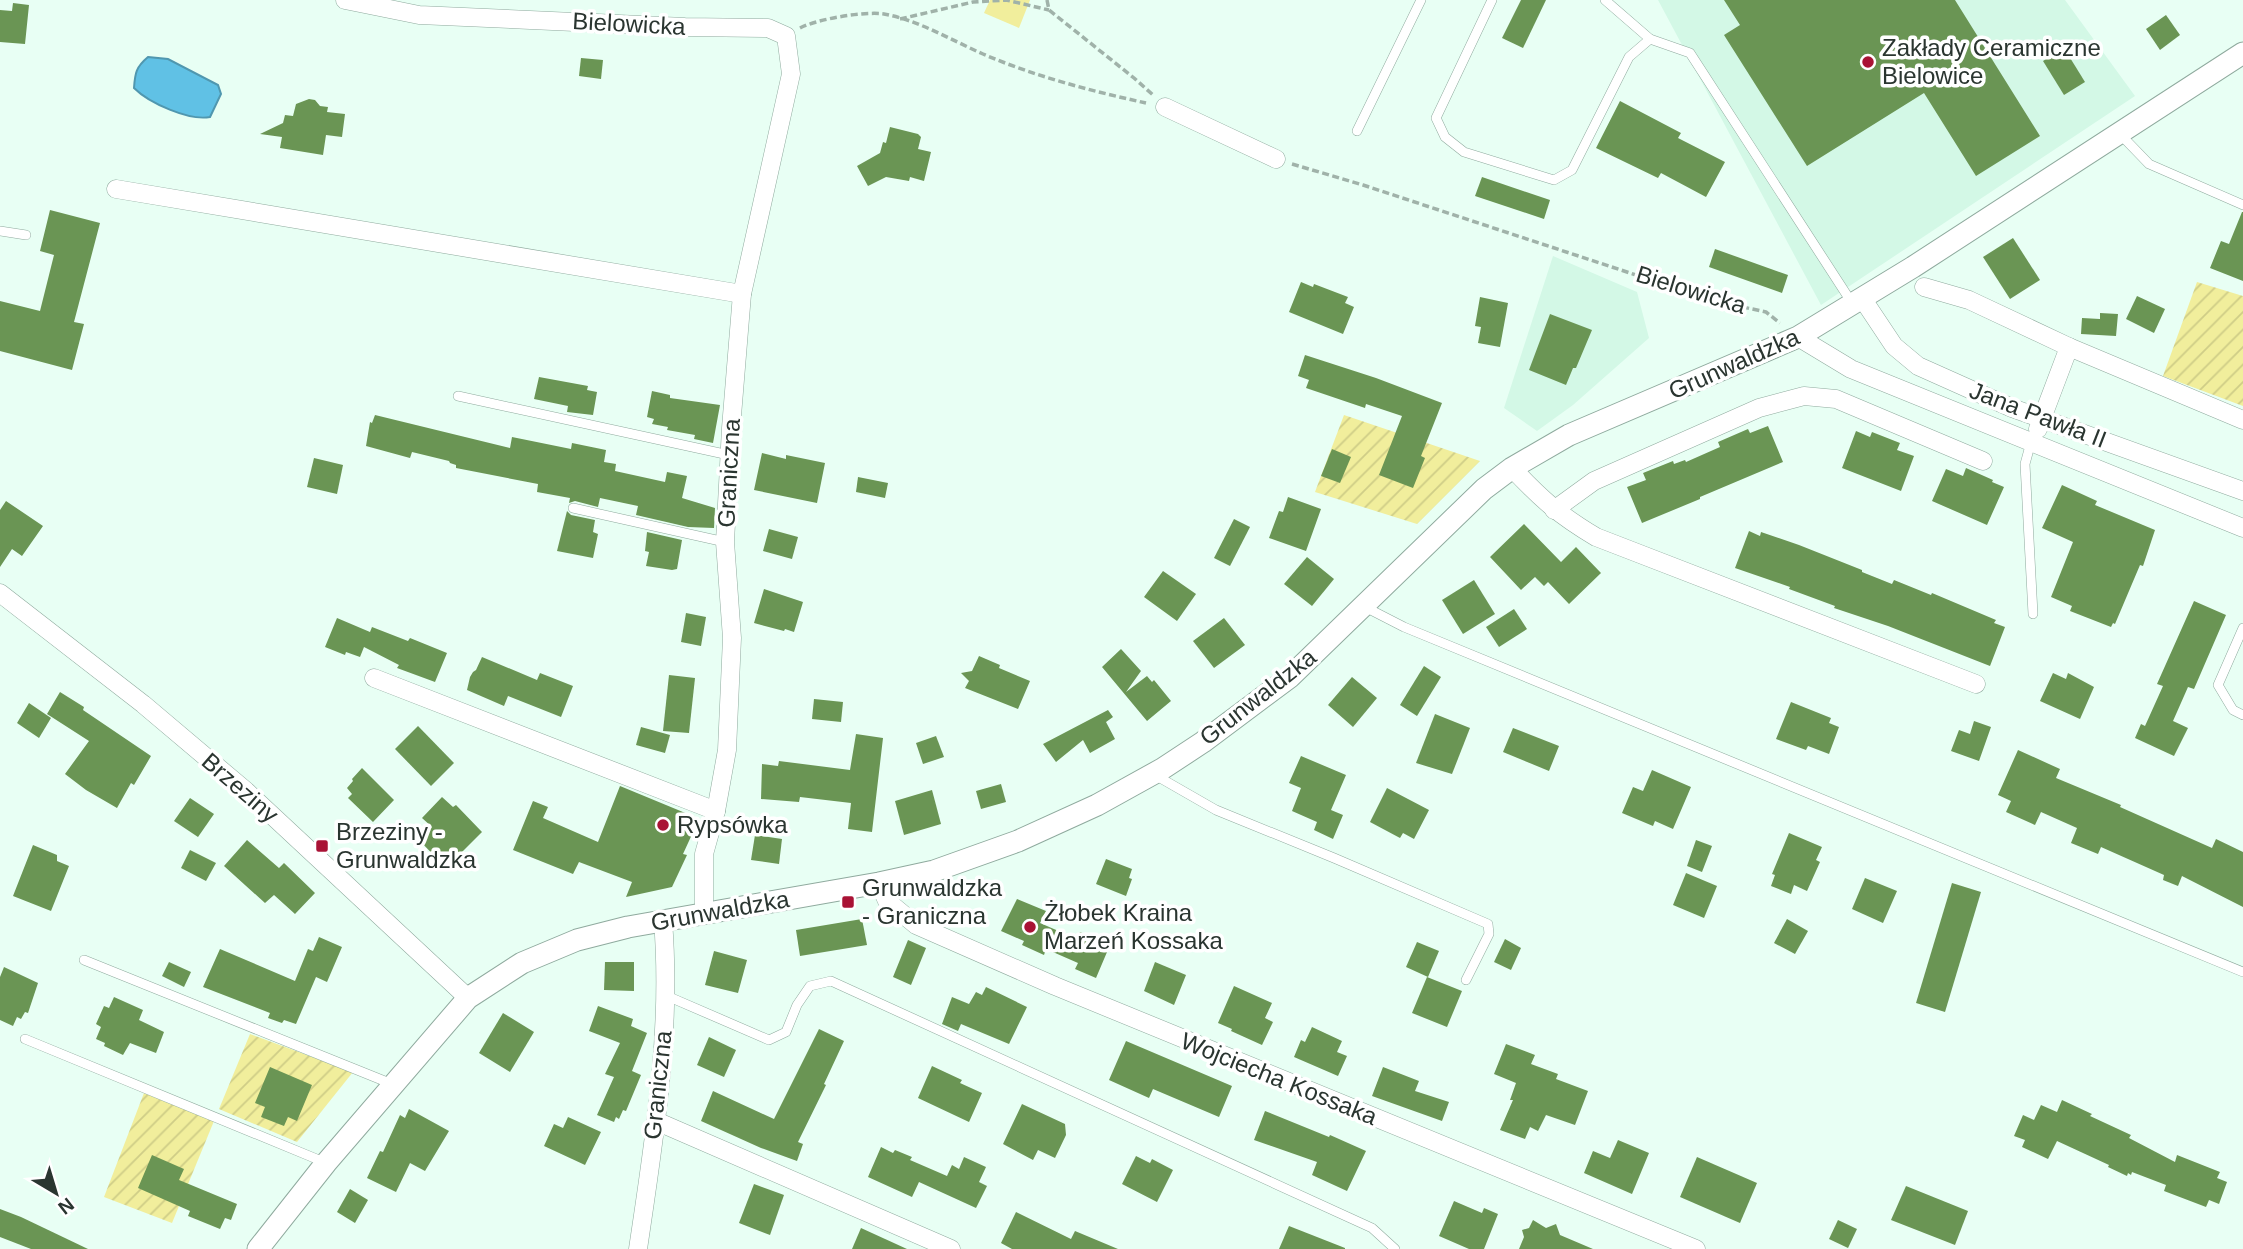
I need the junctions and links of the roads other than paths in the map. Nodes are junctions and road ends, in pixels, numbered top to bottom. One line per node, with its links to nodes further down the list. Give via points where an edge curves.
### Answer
1 (345, 0): 5 (street, Bielowicka, via 419,15 768,28)
2 (1421, 0): 9 (lane)
3 (1492, 0): 6 (lane, via 1436,118 1445,137 1464,152 1554,180 1573,170 1629,57)
4 (1605, 0): 6 (lane)
5 (786, 36): 17 (street, Graniczna, via 791,74)
6 (1650, 39): 18 (lane, via 1690,53)
7 (2243, 53): 10 (street, Grunwaldzka)
8 (1165, 107): 11 (street)
9 (1357, 131)
10 (2119, 133): 13 (lane, via 2149,164); 18 (street, Grunwaldzka)
11 (1276, 159)
12 (116, 189): 17 (street)
13 (2243, 205)
14 (0, 231): 15 (lane)
15 (26, 235)
16 (1924, 287): 20 (street, via 1969,300)
17 (742, 294): 25 (street, Graniczna)
18 (1858, 301): 19 (street, Grunwaldzka); 22 (street, Jana Pawła II, via 1894,346 1918,366)
19 (1798, 337): 24 (street, via 1851,369); 27 (street, Grunwaldzka, via 1569,435)
20 (2069, 347): 22 (street); 23 (street)
21 (458, 396): 25 (lane)
22 (2043, 419): 24 (street); 28 (street, Jana Pawła II)
23 (2243, 419)
24 (2031, 442): 31 (street); 35 (lane, via 2025,464)
25 (729, 455): 32 (street, Graniczna)
26 (1983, 461): 30 (street, via 1836,399 1804,396 1759,408 1594,481)
27 (1513, 468): 30 (street); 34 (street, Grunwaldzka, via 1483,489)
28 (2243, 491)
29 (573, 508): 32 (lane)
30 (1554, 510): 38 (street, via 1596,537)
31 (2243, 528)
32 (725, 542): 41 (street, Graniczna, via 732,638 727,750)
33 (0, 593): 49 (street, Brzeziny, via 246,791)
34 (1363, 606): 40 (street, Grunwaldzka, via 1290,677); 46 (lane, via 1404,627)
35 (2032, 614)
36 (2243, 628): 39 (lane, via 2218,685 2233,710)
37 (374, 678): 41 (street)
38 (1976, 684)
39 (2243, 715)
40 (1153, 775): 42 (street, Grunwaldzka, via 1017,841 934,871); 47 (lane, via 1216,810 1488,924 1489,934)
41 (716, 811): 43 (street, Graniczna, via 704,855)
42 (879, 883): 43 (street, Grunwaldzka); 58 (street, Wojciecha Kossaka, via 887,901 916,925 1080,997)
43 (704, 914): 44 (street, Grunwaldzka)
44 (663, 921): 48 (street, Graniczna); 49 (street, Grunwaldzka, via 549,950)
45 (84, 960): 51 (lane)
46 (2243, 972)
47 (1466, 981)
48 (667, 996): 52 (street, Graniczna); 57 (lane, via 769,1040 786,1032 810,986 831,981 1372,1228)
49 (468, 998): 51 (street, Grunwaldzka)
50 (25, 1038): 53 (lane)
51 (394, 1085): 53 (street, Grunwaldzka)
52 (656, 1121): 55 (street, Graniczna); 56 (street)
53 (326, 1163): 54 (street, Grunwaldzka)
54 (258, 1249)
55 (638, 1249)
56 (951, 1249)
57 (1395, 1249)
58 (1696, 1249)

